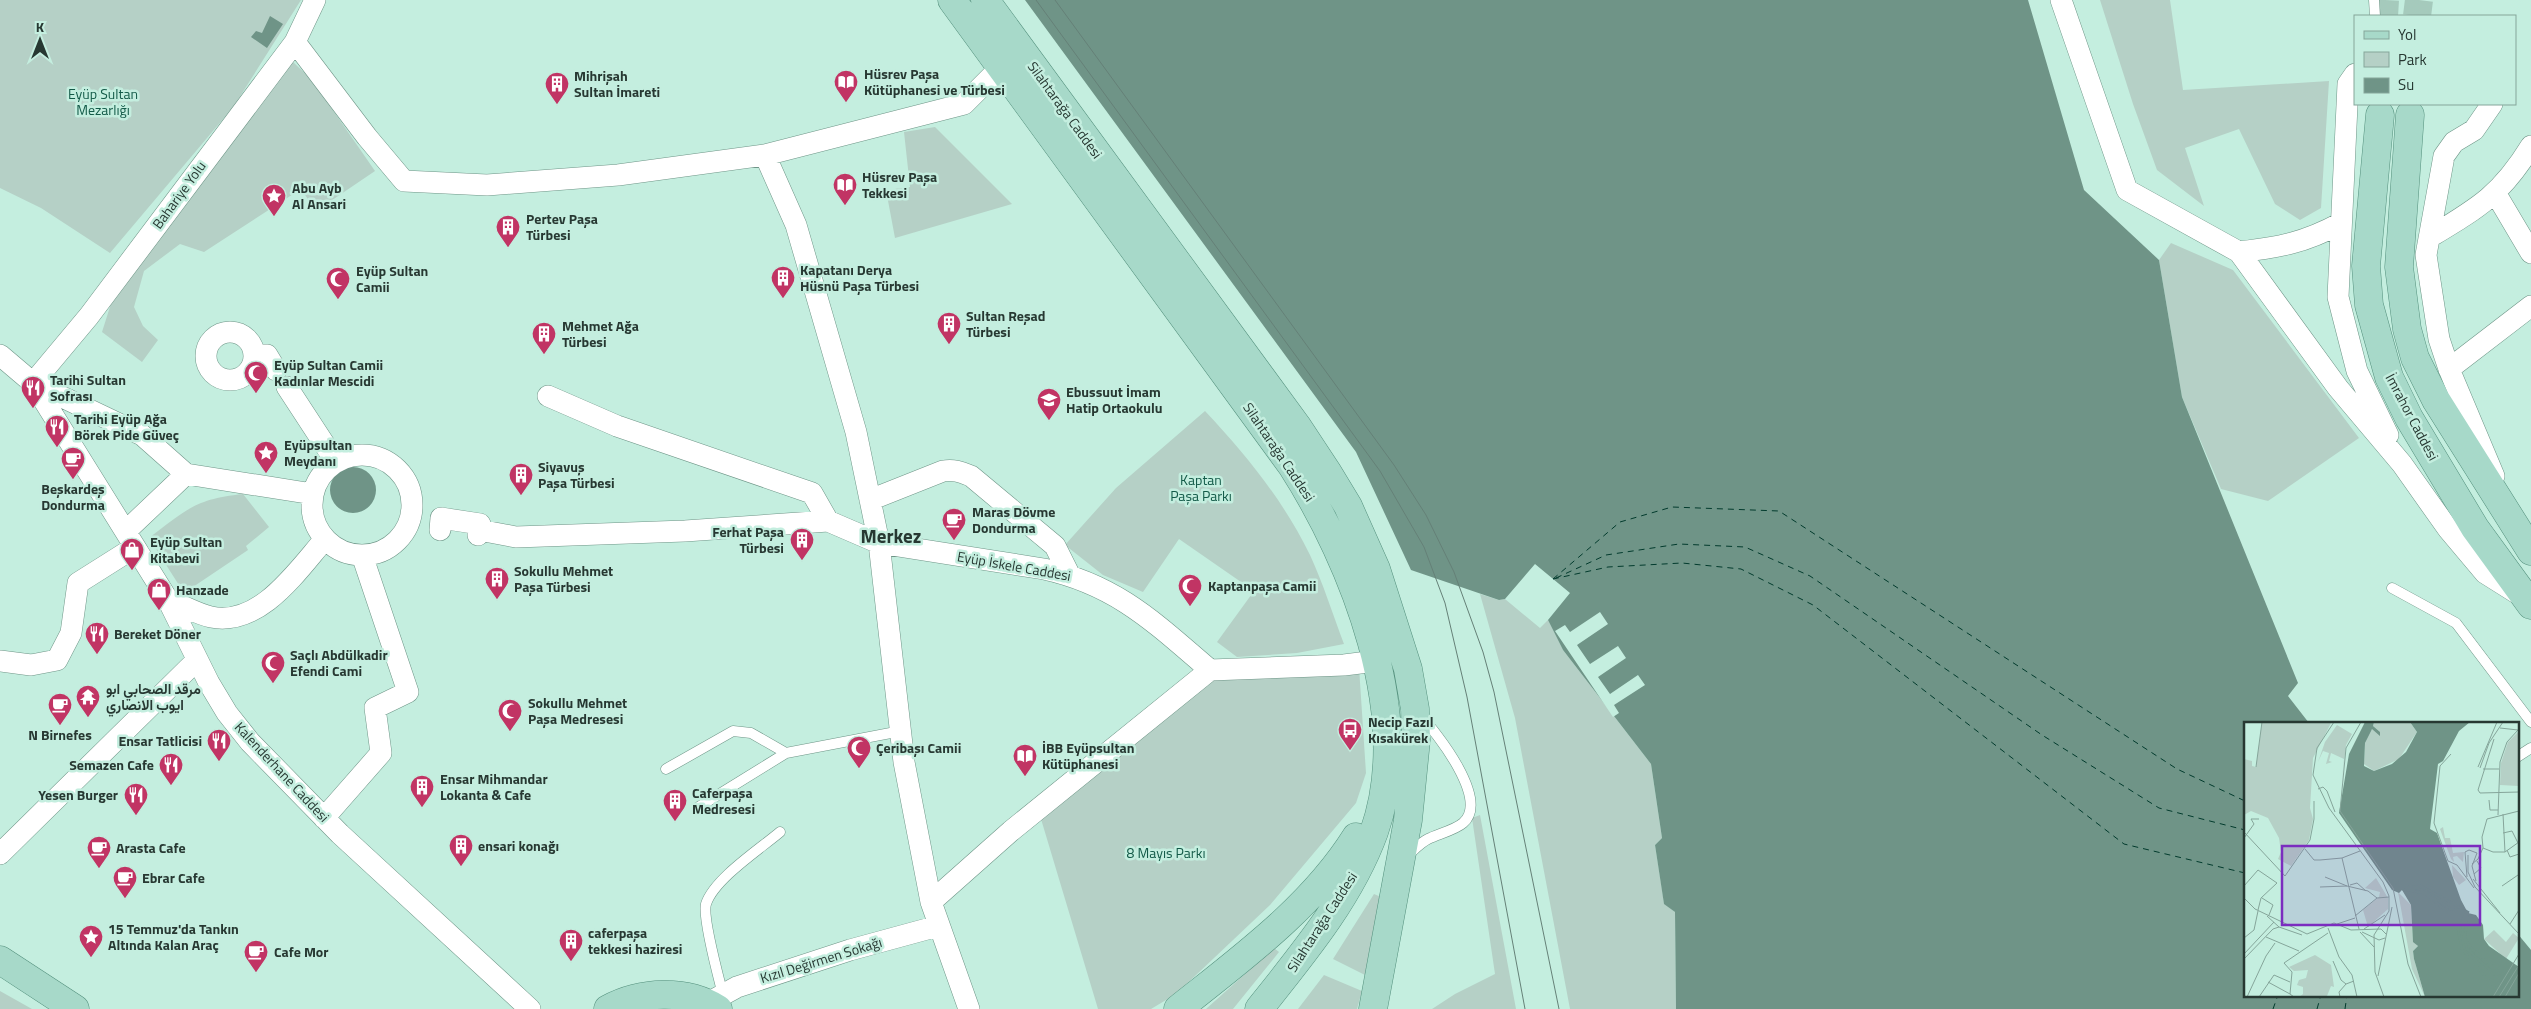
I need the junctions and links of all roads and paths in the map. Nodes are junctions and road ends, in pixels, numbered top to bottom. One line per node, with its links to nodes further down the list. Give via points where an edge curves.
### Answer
1 (315, 0): 7 (street, Bahariye Yolu)
2 (952, 0): 8 (main road, Silahtarağa Caddesi)
3 (984, 0): 46 (main road, Silahtarağa Caddesi, via 1328,473 1348,506 1376,569 1408,668)
4 (2061, 0): 18 (street, via 2127,190)
5 (2374, 0): 6 (lane)
6 (2375, 15)
7 (295, 42): 14 (street, via 366,137 404,181 487,185 618,175); 24 (street, Bahariye Yolu, via 89,316)
8 (1001, 67): 14 (street, via 964,104); 44 (main road, Silahtarağa Caddesi, via 1309,492 1351,584)
9 (2354, 75): 16 (street, via 2348,84)
10 (2491, 105): 17 (street, via 2474,130 2454,142 2444,156)
11 (2380, 115): 41 (main road, İmrahor Caddesi, via 2366,266 2377,340 2389,377 2409,418 2475,528)
12 (2410, 115): 35 (main road, via 2399,267 2407,330 2415,358 2436,400)
13 (2531, 146): 15 (street)
14 (765, 155): 30 (street, via 796,225 856,432)
15 (2496, 194): 17 (street); 19 (street)
16 (2341, 224): 18 (street, via 2286,246); 27 (street, via 2338,297 2357,370)
17 (2430, 237): 23 (street, via 2426,255 2439,339)
18 (2239, 252): 27 (street, via 2338,388)
19 (2531, 253)
20 (2531, 306): 23 (street)
21 (254, 354): 26 (street, via 267,355)
22 (0, 355): 24 (street)
23 (2449, 369): 35 (street)
24 (34, 383): 28 (street, via 142,435); 33 (street, Kalenderhane Caddesi)
25 (548, 396): 32 (street, via 617,426 812,493)
26 (336, 462): 29 (street, via 323,473); 31 (street, via 351,456 369,456 385,461 408,485 412,501)
27 (2402, 464): 41 (street, via 2485,573)
28 (186, 474): 29 (street); 33 (street)
29 (313, 494): 34 (street, via 313,519)
30 (870, 500): 36 (street); 38 (street, via 943,471 963,473 971,476 1056,546)
31 (411, 519): 32 (street, via 441,526 442,518 516,537 684,531); 37 (street, via 404,534 392,546)
32 (828, 521): 36 (street, Eyüp İskele Caddesi)
33 (130, 539): 40 (street, Kalenderhane Caddesi); 43 (street, via 78,583 71,633 58,660 31,665)
34 (325, 539): 37 (street, via 346,553); 40 (street, via 289,580 257,608 235,618 211,616)
35 (2525, 542)
36 (879, 543): 38 (street, Eyüp İskele Caddesi); 48 (street)
37 (362, 556): 55 (street, via 408,692 375,708 381,753)
38 (1069, 574): 45 (street, Eyüp İskele Caddesi, via 1098,585 1144,613)
39 (2392, 588): 47 (lane, via 2456,623)
40 (168, 600): 42 (street, Kalenderhane Caddesi)
41 (2529, 602)
42 (197, 660): 55 (street, Kalenderhane Caddesi, via 227,713 250,742); 57 (street)
43 (0, 661)
44 (1376, 661): 45 (street); 53 (main road, Silahtarağa Caddesi, via 1386,716)
45 (1210, 670): 59 (street, via 1011,831)
46 (1415, 709): 58 (main road, Silahtarağa Caddesi, via 1416,740); 58 (lane, via 1436,733 1463,775 1470,810 1464,823 1426,841)
47 (2531, 722)
48 (901, 732): 50 (lane); 59 (street)
49 (2531, 748): 51 (lane)
50 (786, 753): 52 (lane, via 751,733 733,732); 54 (lane)
51 (2518, 756)
52 (666, 769)
53 (1383, 794): 67 (main road, via 1325,881); 68 (main road, Silahtarağa Caddesi, via 1374,832 1357,870 1286,976)
54 (697, 808)
55 (324, 818): 64 (street, Kalenderhane Caddesi)
56 (780, 832): 62 (lane, via 717,886 706,905)
57 (0, 854)
58 (1402, 859): 69 (main road, Silahtarağa Caddesi)
59 (930, 902): 60 (street)
60 (938, 926): 62 (street, Kızıl Değirmen Sokağı, via 737,987); 66 (street)
61 (0, 960): 63 (main road)
62 (716, 1002): 65 (main road, via 662,994 640,997)
63 (75, 1009)
64 (530, 1009)
65 (608, 1009)
66 (970, 1009)
67 (1178, 1009)
68 (1258, 1009)
69 (1372, 1009)

